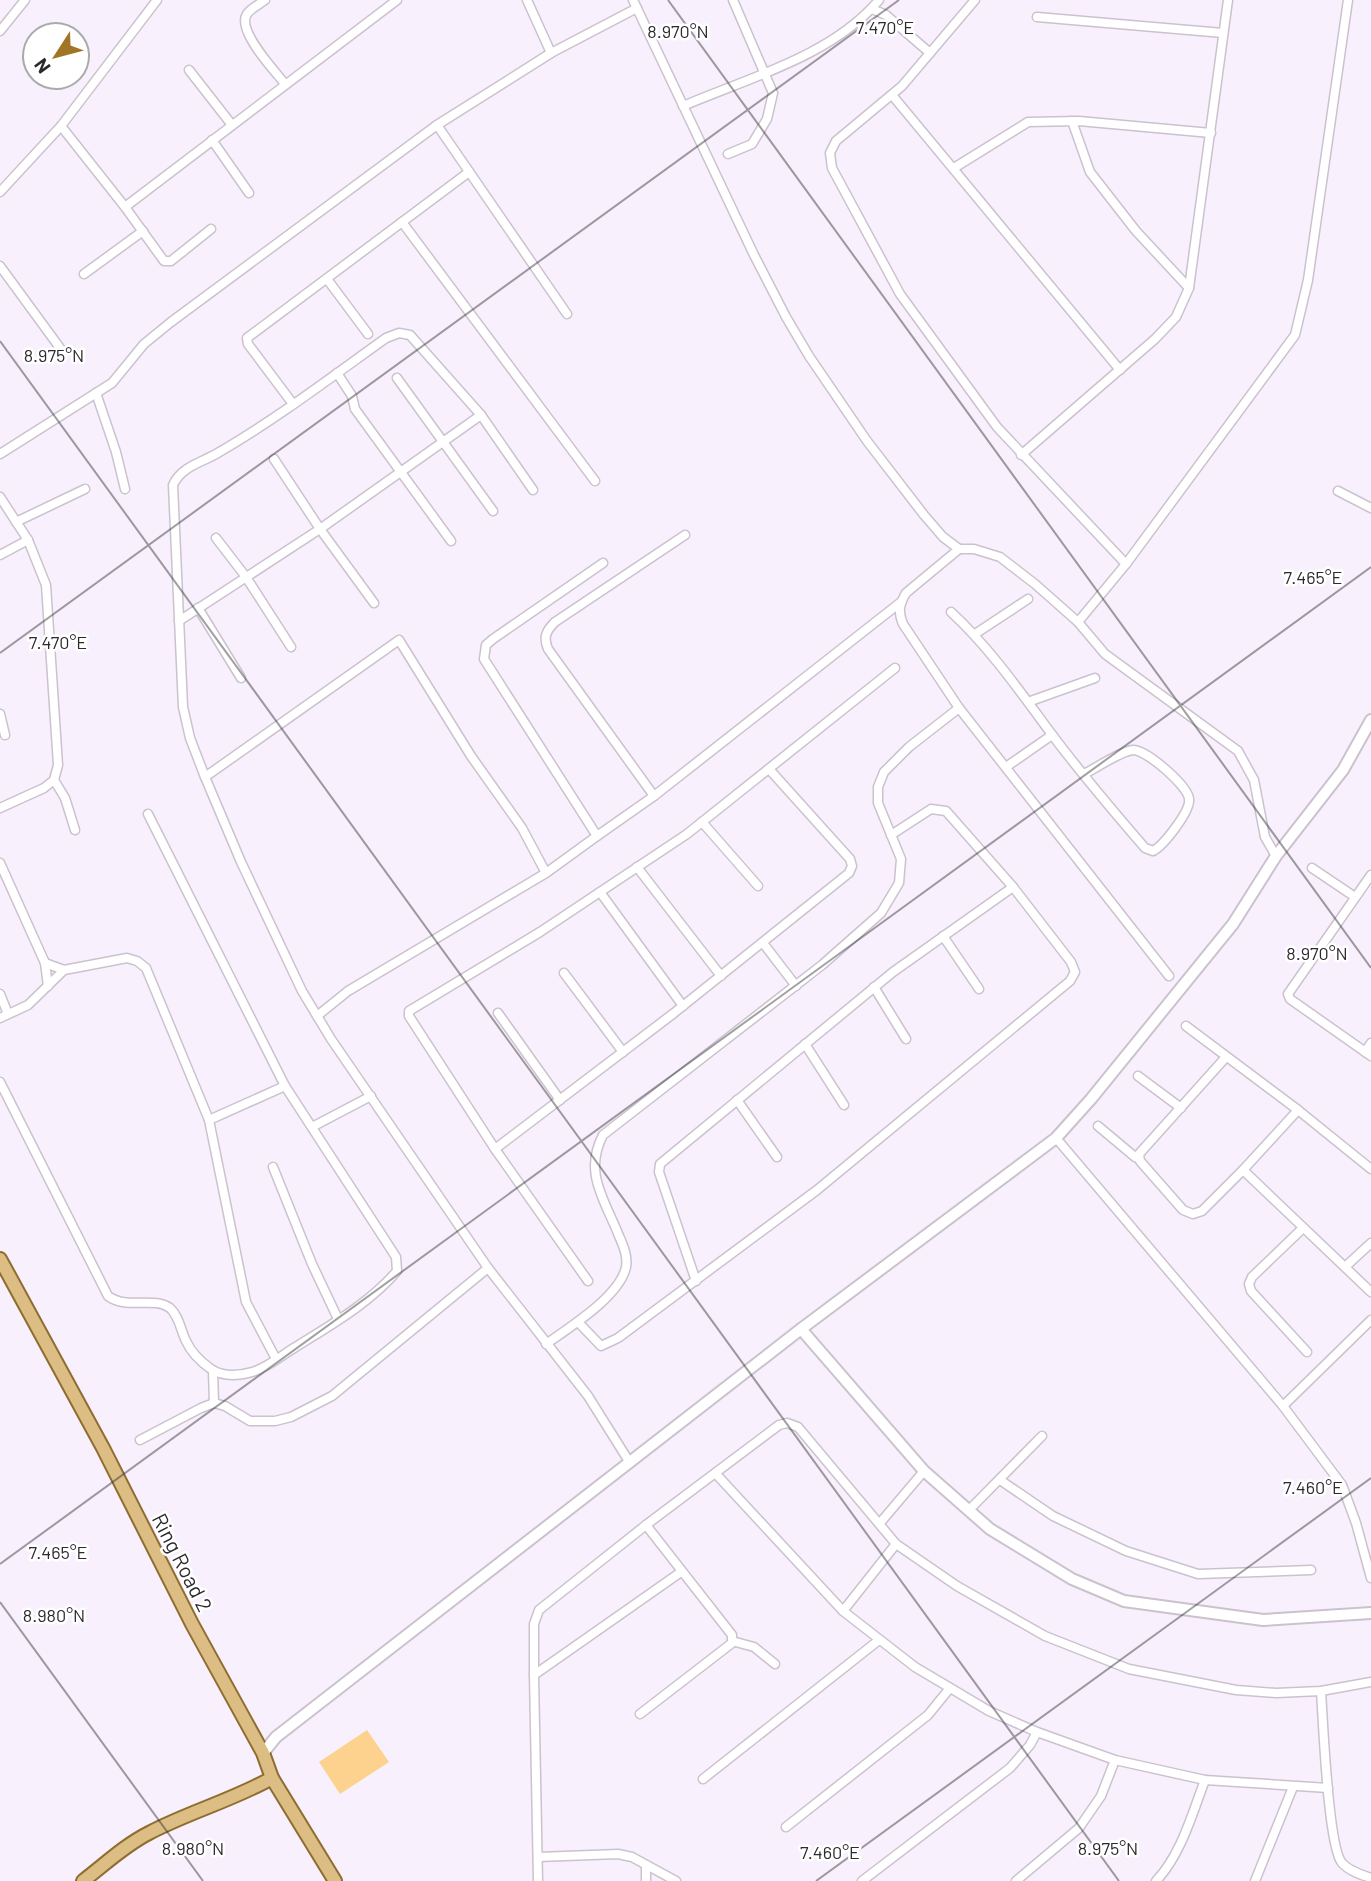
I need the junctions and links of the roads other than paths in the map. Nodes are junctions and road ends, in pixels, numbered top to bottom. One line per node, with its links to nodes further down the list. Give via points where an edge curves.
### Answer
1 (25, 0): 14 (street)
2 (157, 0): 26 (street)
3 (265, 0): 20 (street, via 247,13 244,23 247,34)
4 (397, 0): 20 (street)
5 (527, 0): 16 (street)
6 (733, 0): 19 (street)
7 (879, 0): 12 (street)
8 (975, 0): 17 (street)
9 (1228, 0): 15 (street)
10 (1348, 0): 73 (street, via 1308,280 1295,335)
11 (635, 4): 16 (street); 22 (street)
12 (872, 9): 17 (street, via 886,15); 19 (street, via 828,43)
13 (1037, 17): 15 (street)
14 (0, 31)
15 (1223, 33): 27 (street)
16 (551, 53): 25 (street)
17 (930, 53): 21 (street)
18 (189, 71): 24 (street)
19 (766, 72): 22 (street); 29 (street, via 773,93 767,119 752,144)
20 (285, 83): 24 (street)
21 (892, 94): 30 (street); 53 (street, via 836,141 830,153 832,168 900,294)
22 (683, 106): 70 (street, via 754,255 809,356 924,515)
23 (1072, 121): 27 (street); 30 (street, via 1028,122); 41 (street, via 1090,172)
24 (232, 125): 28 (street)
25 (437, 125): 31 (street); 48 (street, via 171,322)
26 (61, 126): 32 (street); 34 (street)
27 (1211, 133): 41 (street)
28 (212, 140): 33 (street); 34 (street)
29 (728, 154)
30 (954, 168): 45 (street)
31 (469, 172): 35 (street); 42 (street)
32 (0, 192)
33 (249, 194)
34 (125, 206): 37 (street)
35 (402, 222): 40 (street); 56 (street)
36 (211, 229): 37 (street, via 168,262)
37 (143, 231): 39 (street)
38 (0, 266): 44 (street)
39 (84, 274)
40 (327, 279): 43 (street); 49 (street, via 247,338)
41 (1189, 288): 45 (street, via 1176,317)
42 (567, 314)
43 (368, 334)
44 (60, 348)
45 (1121, 370): 53 (street)
46 (337, 373): 49 (street); 50 (street, via 386,338 410,335); 55 (street)
47 (397, 377): 51 (street)
48 (96, 393): 52 (street); 58 (street)
49 (293, 404): 80 (street, via 177,476 173,485)
50 (481, 415): 51 (street); 59 (street)
51 (445, 443): 55 (street); 63 (street)
52 (0, 454)
53 (1021, 455): 73 (street)
54 (274, 459): 65 (street)
55 (400, 474): 65 (street); 69 (street)
56 (595, 481)
57 (85, 489): 64 (street)
58 (125, 489)
59 (533, 490)
60 (1338, 491): 62 (street)
61 (0, 497): 64 (street)
62 (1371, 508)
63 (494, 511)
64 (16, 522): 68 (street)
65 (320, 529): 74 (street); 77 (street)
66 (685, 535): 98 (street, via 555,622 545,640)
67 (216, 538): 74 (street)
68 (28, 540): 71 (street); 97 (street, via 46,585 58,765)
69 (451, 541)
70 (960, 549): 76 (street); 81 (street, via 1000,557)
71 (0, 555)
72 (603, 563): 104 (street, via 492,639 484,659)
73 (1126, 564): 81 (street)
74 (246, 577): 78 (street); 83 (street)
75 (1028, 599): 82 (street)
76 (901, 602): 88 (street, via 903,624); 98 (street)
77 (374, 603)
78 (198, 608): 80 (street); 85 (street)
79 (951, 611): 82 (street)
80 (179, 621): 96 (street, via 183,707)
81 (1078, 622): 105 (street, via 1105,654 1238,751 1254,780 1265,837)
82 (975, 634): 87 (street)
83 (291, 647)
84 (895, 668): 94 (street)
85 (241, 677)
86 (1095, 678): 87 (street)
87 (1028, 702): 92 (street)
88 (960, 708): 93 (street); 103 (street, via 884,772 878,803)
89 (0, 714): 91 (street)
90 (1371, 720): 105 (street, via 1343,770)
91 (5, 735)
92 (1052, 735): 93 (street); 95 (street)
93 (1006, 767): 121 (street)
94 (769, 769): 101 (street); 116 (street, via 852,866)
95 (1084, 774): 95 (street, via 1130,750 1141,751 1186,790 1189,807 1153,852)
96 (205, 777): 109 (street, via 399,640 522,828); 130 (street)
97 (54, 780): 99 (street); 102 (street)
98 (654, 796): 104 (street)
99 (0, 808)
100 (148, 814): 140 (street)
101 (702, 822): 107 (street); 111 (street)
102 (75, 830)
103 (891, 835): 112 (street, via 931,809 946,811); 123 (street, via 901,859 899,883 881,913)
104 (597, 836): 109 (street)
105 (1276, 856): 150 (street, via 1233,924)
106 (0, 863): 117 (street)
107 (637, 867): 113 (street); 120 (street)
108 (1312, 868): 114 (street)
109 (546, 873): 130 (street, via 348,991)
110 (1371, 875): 114 (street)
111 (758, 886)
112 (1013, 887): 115 (street); 163 (street, via 1071,962 1074,972 1070,981 817,1190)
113 (600, 891): 127 (street); 151 (street, via 409,1010)
114 (1355, 897): 136 (street, via 1288,994)
115 (943, 936): 124 (street); 125 (street)
116 (763, 943): 120 (street); 123 (street)
117 (45, 963): 118 (street); 122 (street)
118 (64, 970): 122 (street); 147 (street, via 127,958 146,968)
119 (564, 973): 135 (street)
120 (721, 976): 127 (street)
121 (1169, 976)
122 (48, 986): 129 (street, via 28,1005)
123 (796, 986): 167 (street, via 603,1135 593,1162 596,1181 625,1251 626,1267 616,1285)
124 (874, 987): 132 (street); 134 (street)
125 (979, 989)
126 (0, 994): 129 (street)
127 (683, 1006): 135 (street)
128 (498, 1013): 142 (street)
129 (4, 1016)
130 (317, 1016): 141 (street)
131 (1186, 1026): 137 (street)
132 (906, 1039)
133 (1371, 1043): 136 (street)
134 (805, 1044): 143 (street); 144 (street)
135 (623, 1052): 142 (street)
136 (1368, 1054)
137 (1226, 1057): 145 (street); 146 (street)
138 (1138, 1076): 145 (street)
139 (0, 1082): 172 (street, via 108,1296 121,1303 171,1308 187,1344)
140 (285, 1086): 147 (street); 149 (street)
141 (371, 1096): 149 (street); 161 (street)
142 (560, 1100): 151 (street)
143 (737, 1100): 152 (street); 163 (street, via 660,1164)
144 (844, 1105)
145 (1181, 1108): 153 (street)
146 (1298, 1110): 155 (street); 156 (street)
147 (209, 1120): 171 (street, via 246,1302)
148 (1098, 1126): 153 (street)
149 (312, 1127): 165 (street, via 396,1257 397,1271 388,1281)
150 (1056, 1138): 168 (street); 174 (street)
151 (495, 1149): 162 (street)
152 (777, 1157)
153 (1139, 1158): 156 (street, via 1182,1210 1193,1214 1202,1211)
154 (273, 1167): 165 (street)
155 (1371, 1169)
156 (1243, 1170): 157 (street)
157 (1303, 1228): 160 (street); 170 (street, via 1250,1284 1251,1292)
158 (1371, 1243): 160 (street)
159 (0, 1259): 199 (main road, Ring Road 2)
160 (1345, 1267): 164 (street)
161 (488, 1268): 169 (street); 173 (street, via 332,1396 291,1417 250,1422)
162 (588, 1281)
163 (696, 1281): 167 (street, via 601,1346)
164 (1371, 1292)
165 (338, 1320): 171 (street)
166 (1371, 1320): 174 (street)
167 (578, 1321): 169 (street)
168 (801, 1329): 177 (street); 178 (street)
169 (546, 1344): 177 (street, via 588,1396)
170 (1307, 1352)
171 (276, 1359): 172 (street, via 232,1376)
172 (213, 1370): 173 (street)
173 (214, 1403): 176 (street)
174 (1283, 1406): 187 (street, via 1342,1485)
175 (1042, 1436): 180 (street)
176 (140, 1440)
177 (630, 1463): 199 (street, via 391,1646 276,1737)
178 (924, 1471): 181 (street); 182 (street)
179 (716, 1474): 182 (street, via 787,1423 798,1427); 183 (street); 188 (street)
180 (1000, 1480): 181 (street); 185 (street, via 1053,1516 1126,1551 1198,1574)
181 (969, 1510): 189 (street, via 990,1529 1072,1579 1124,1601 1263,1620)
182 (880, 1523): 184 (street)
183 (646, 1525): 186 (street); 193 (street, via 539,1610 534,1623)
184 (896, 1544): 188 (street); 196 (street, via 957,1586 1045,1636 1129,1669 1236,1690)
185 (1311, 1570)
186 (681, 1572): 191 (street, via 732,1635); 193 (street)
187 (1371, 1578)
188 (843, 1611): 190 (street)
189 (1371, 1613)
190 (879, 1640): 195 (street); 202 (street)
191 (732, 1641): 192 (street, via 754,1647); 197 (street)
192 (775, 1664)
193 (534, 1675): 207 (street)
194 (1371, 1682): 196 (street)
195 (950, 1688): 198 (street); 206 (street, via 928,1715)
196 (1321, 1691): 205 (street)
197 (640, 1714)
198 (1037, 1732): 200 (street); 215 (street, via 1010,1768)
199 (263, 1753): 201 (main road, Ring Road 2)
200 (1115, 1760): 203 (street); 216 (street, via 1101,1796 1079,1828)
201 (272, 1778): 210 (main road, via 247,1793 150,1832); 211 (main road, Ring Road 2)
202 (703, 1779)
203 (1205, 1780): 204 (street); 217 (street, via 1166,1870)
204 (1293, 1787): 205 (street); 218 (street)
205 (1328, 1788): 209 (street, via 1336,1851 1342,1864)
206 (786, 1827)
207 (538, 1857): 208 (street, via 618,1854); 212 (street)
208 (646, 1865): 213 (street); 214 (street)
209 (1371, 1878)
210 (83, 1881)
211 (335, 1881)
212 (538, 1881)
213 (646, 1881)
214 (676, 1881)
215 (862, 1881)
216 (1016, 1881)
217 (1156, 1881)
218 (1255, 1881)

